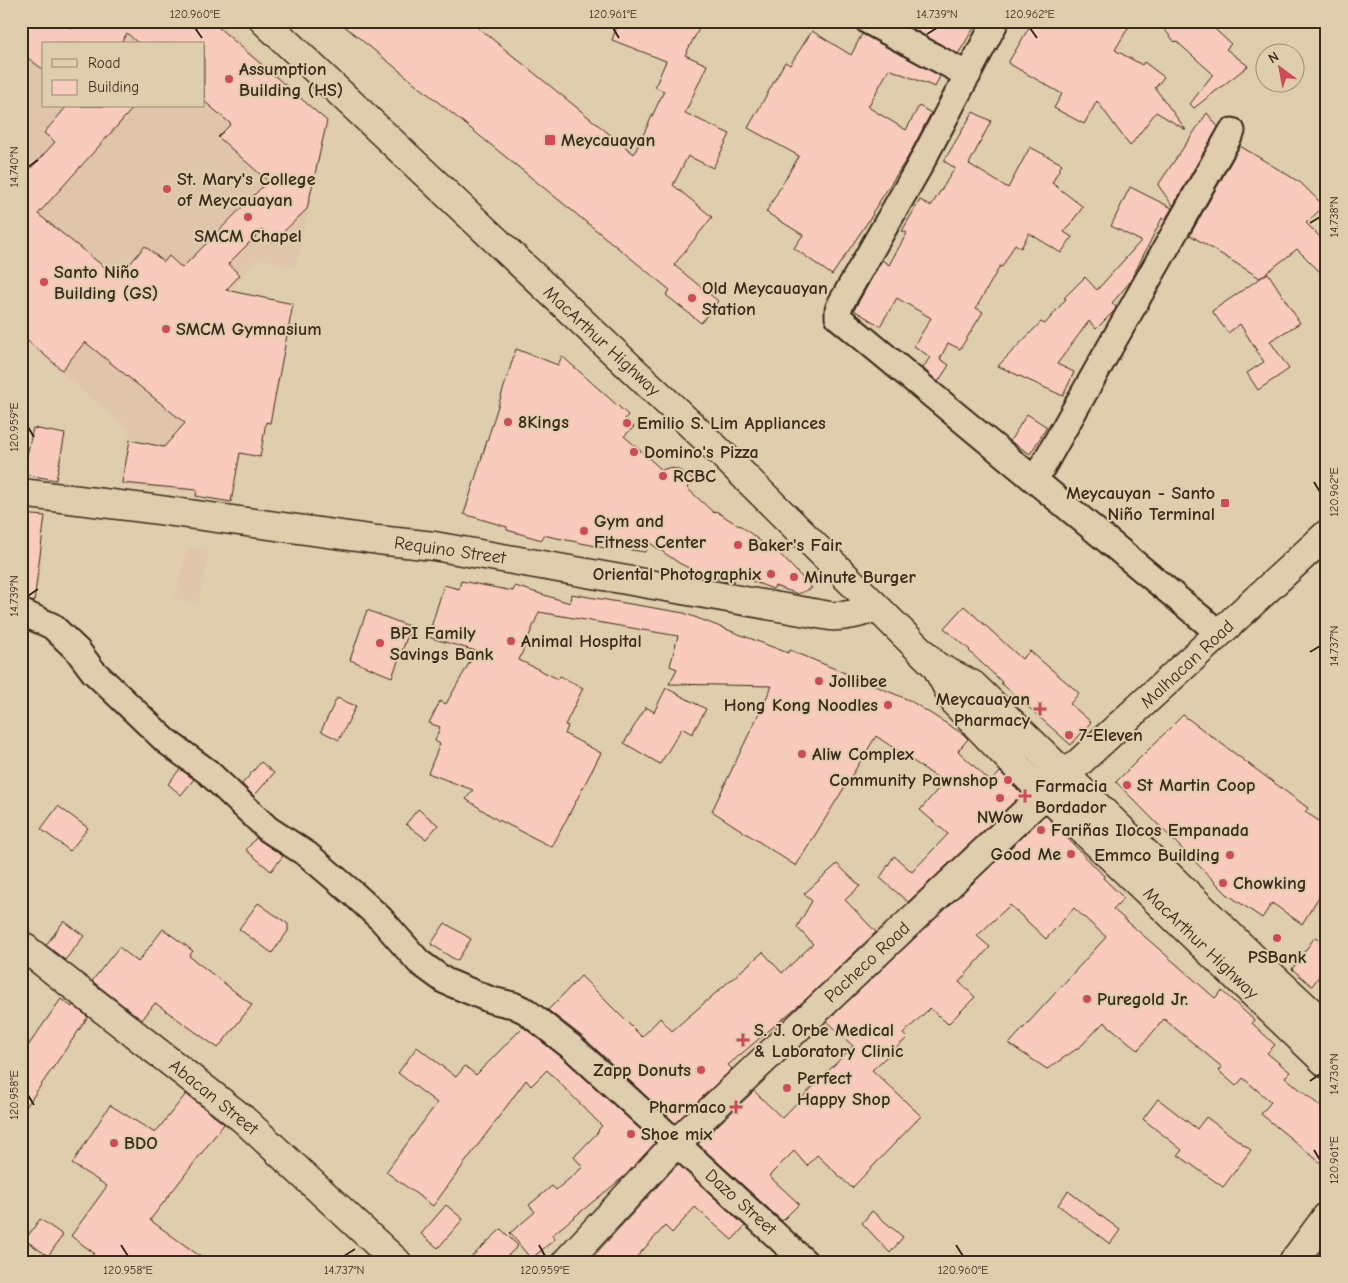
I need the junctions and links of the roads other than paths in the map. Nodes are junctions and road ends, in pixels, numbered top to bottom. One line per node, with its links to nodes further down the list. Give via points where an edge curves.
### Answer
1 (264, 21): 9 (main road, MacArthur Highway, via 717,449)
2 (868, 21): 4 (street)
3 (996, 21): 4 (street)
4 (968, 75): 6 (street, via 841,303 838,317)
5 (1232, 131): 6 (street)
6 (1036, 480): 11 (street)
7 (21, 493): 9 (main road, Requino Street, via 434,546 830,616 845,617)
8 (1327, 534): 11 (main road, Malhacan Road)
9 (876, 608): 12 (main road, MacArthur Highway)
10 (21, 612): 18 (street, Dazo Street, via 52,626 93,671 166,740 208,772 268,829 308,854 356,895 419,962 445,981 526,1011)
11 (1219, 633): 13 (main road, Malhacan Road)
12 (936, 666): 13 (main road, MacArthur Highway, via 973,684); 14 (main road, MacArthur Highway, via 956,704)
13 (1066, 775): 14 (main road, Malhacan Road); 16 (main road, MacArthur Highway)
14 (1046, 793): 17 (main road, MacArthur Highway); 18 (main road, Pacheco Road)
15 (21, 945): 20 (main road, Abacan Street, via 243,1118)
16 (1327, 1026)
17 (1327, 1064)
18 (676, 1143): 21 (main road, Pacheco Road); 22 (street, Dazo Street)
19 (1327, 1216): 23 (main road)
20 (397, 1262)
21 (566, 1262)
22 (805, 1262)
23 (1293, 1262)

